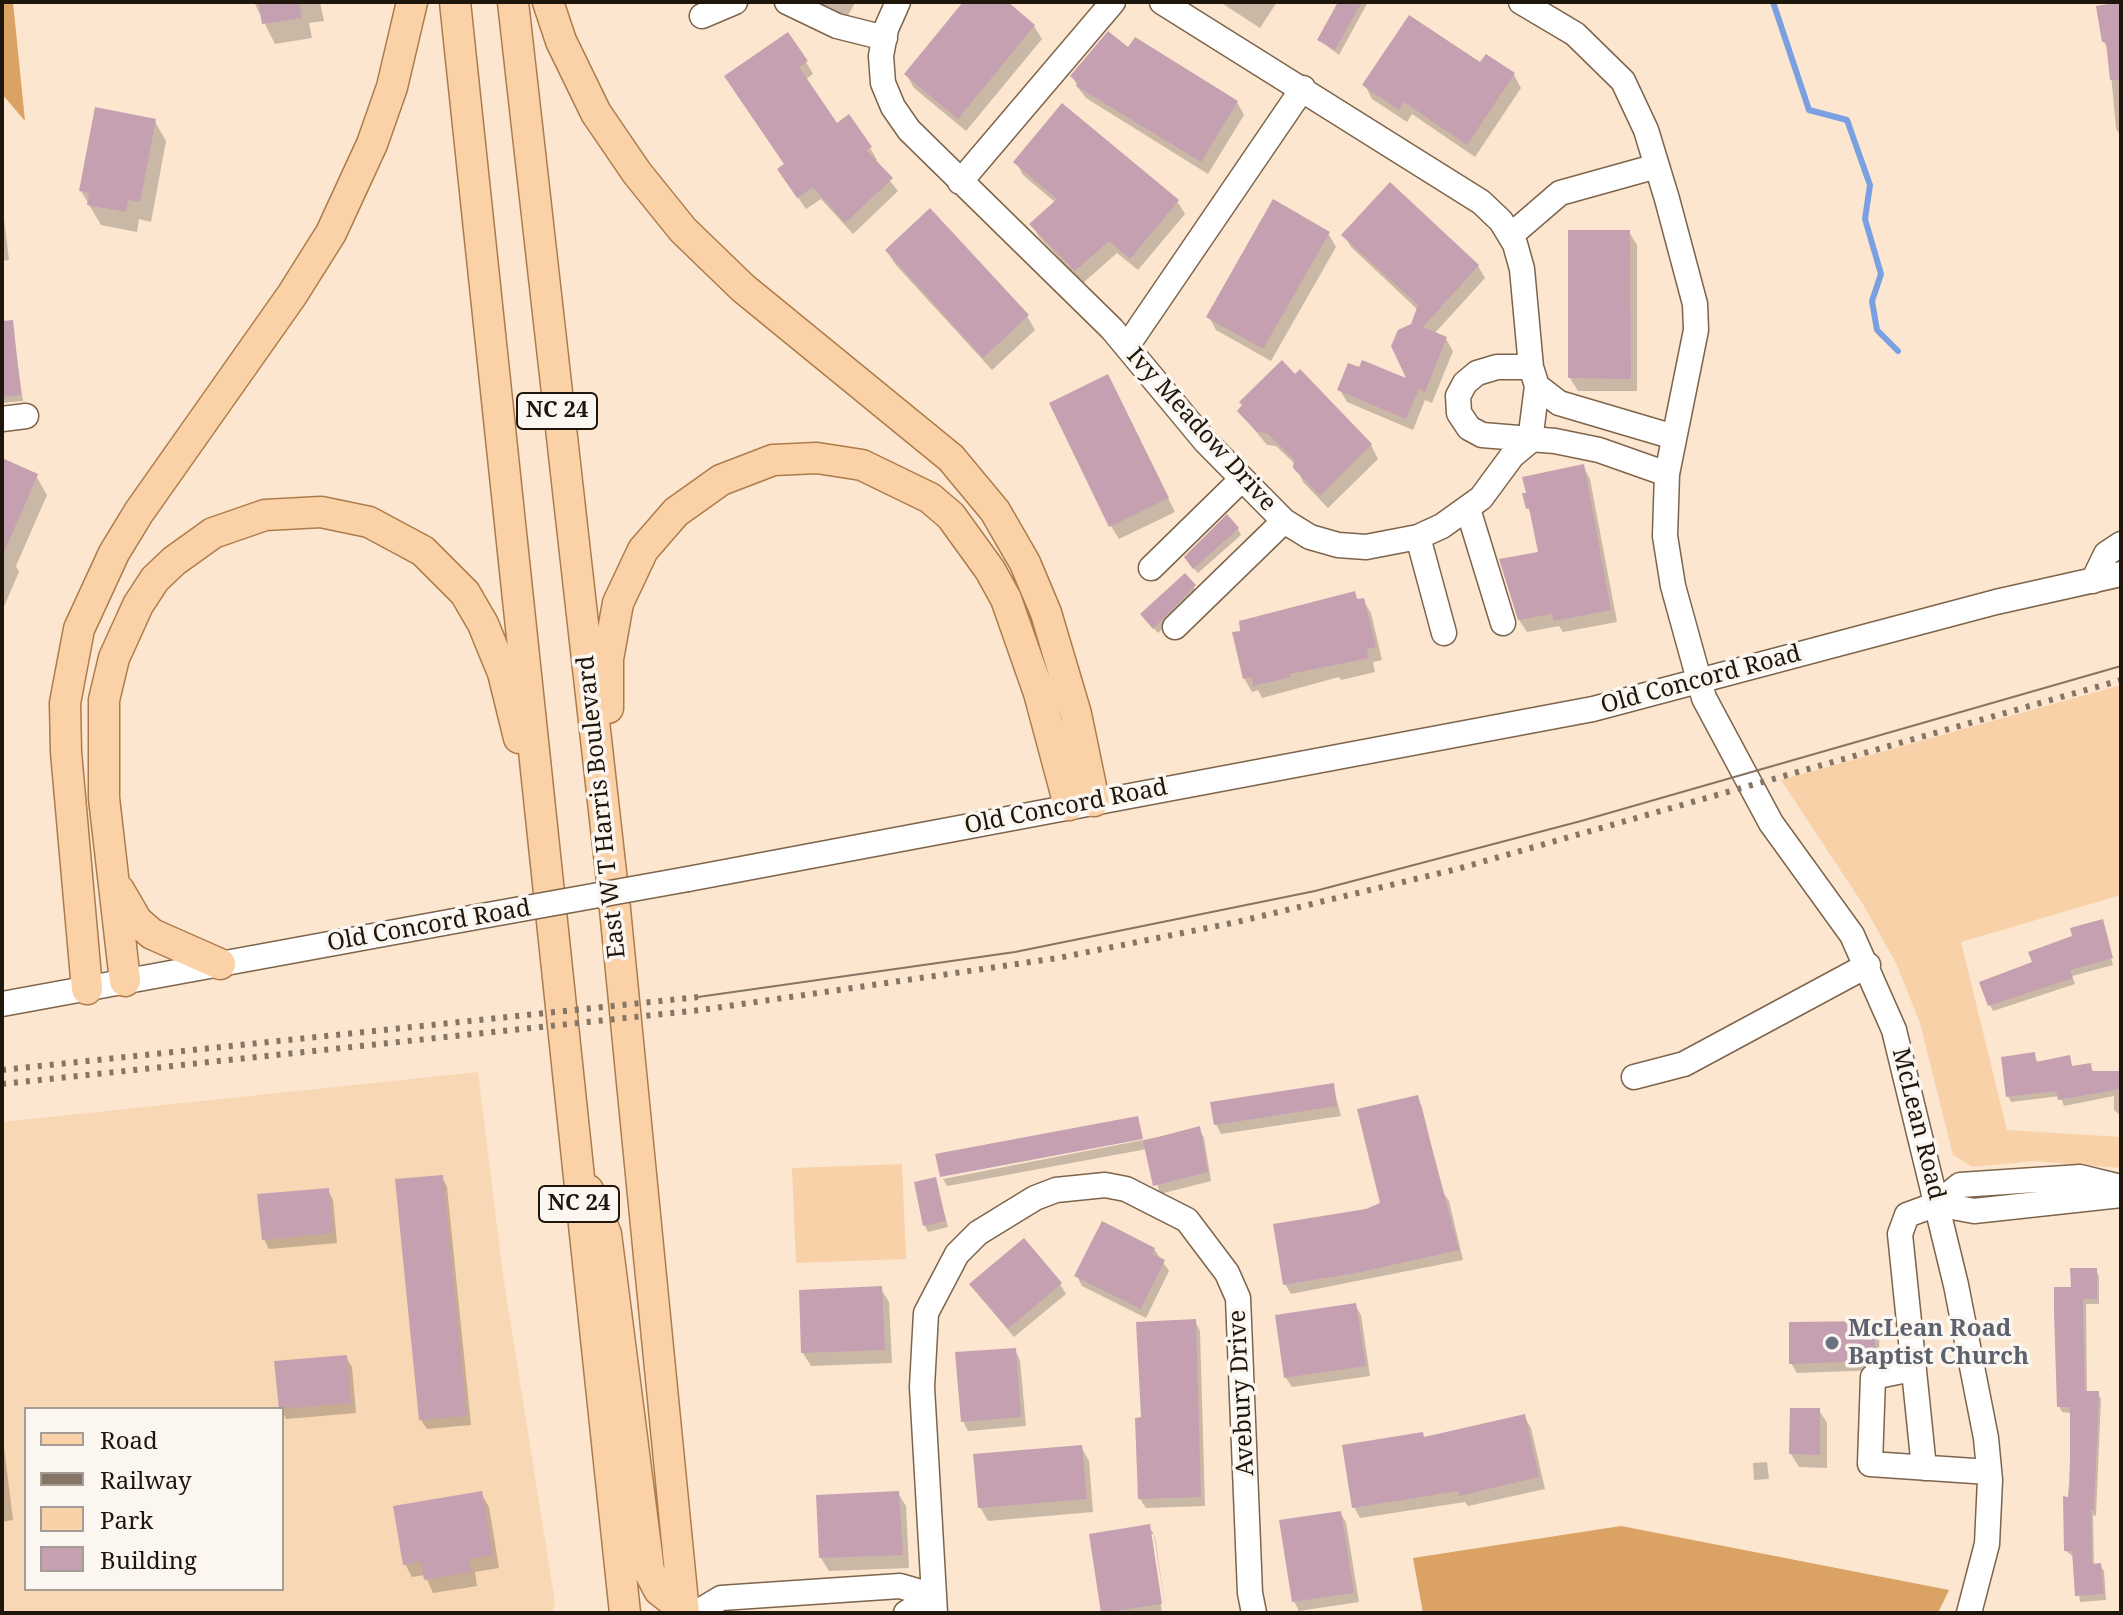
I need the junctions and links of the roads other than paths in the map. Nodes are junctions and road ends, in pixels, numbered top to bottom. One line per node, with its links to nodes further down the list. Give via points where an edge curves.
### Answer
1 (412, 2): 41 (main road, via 387,101 331,233 139,512 79,629 65,703 66,752)
2 (455, 2): 34 (main road, NC 24, via 533,725)
3 (513, 2): 36 (main road, East W T Harris Boulevard / NC 24)
4 (548, 2): 35 (main road, via 596,113 683,230 743,288 951,458 995,511 1046,613 1076,714)
5 (735, 2): 11 (street)
6 (787, 2): 12 (street, via 837,26)
7 (898, 2): 12 (street, Ivy Meadow Drive)
8 (1113, 2): 15 (street)
9 (1162, 2): 13 (street)
10 (1521, 2): 14 (street, McLean Road, via 1575,34 1623,81)
11 (702, 16)
12 (885, 38): 15 (street, Ivy Meadow Drive, via 883,83 893,107)
13 (1303, 88): 16 (street, via 1481,202); 17 (street)
14 (1657, 166): 16 (street, via 1560,193); 19 (street, McLean Road, via 1695,304 1693,352)
15 (960, 182): 17 (street, Ivy Meadow Drive)
16 (1510, 236): 18 (street, via 1522,269)
17 (1127, 346): 22 (street, Ivy Meadow Drive)
18 (1534, 376): 19 (street, via 1559,403); 20 (street); 20 (street, via 1497,367 1477,373 1458,396 1459,413 1469,428 1482,435)
19 (1674, 437): 21 (street, McLean Road)
20 (1530, 441): 21 (street, via 1599,450); 23 (street, Ivy Meadow Drive)
21 (1667, 474): 33 (street, McLean Road, via 1665,536)
22 (1241, 480): 24 (street, Ivy Meadow Drive); 27 (street)
23 (1468, 509): 25 (street, Ivy Meadow Drive); 30 (street)
24 (1284, 521): 25 (street, Ivy Meadow Drive, via 1310,537 1338,545 1366,547); 31 (street)
25 (1418, 537): 32 (street)
26 (2121, 544): 29 (street, via 2106,554)
27 (1151, 568)
28 (2121, 574): 29 (street, Old Concord Road)
29 (2093, 581): 33 (street, Old Concord Road)
30 (1503, 623)
31 (1175, 627)
32 (1444, 633)
33 (1698, 682): 35 (street, Old Concord Road, via 1532,722); 39 (street, McLean Road, via 1771,823)
34 (536, 795): 37 (main road, via 494,645 465,593 444,571 423,551 369,522 321,512 265,515 213,533 174,561 155,579 124,631 104,700 104,798); 44 (main road, NC 24)
35 (1081, 803): 36 (main road, via 1006,599 972,542 930,498 884,473 839,460 795,458 742,470 695,496 658,531 629,577 618,603 608,659 613,789); 38 (street, Old Concord Road, bridge)
36 (604, 820): 52 (main road, East W T Harris Boulevard / NC 24)
37 (113, 877): 38 (main road, via 131,912 152,934); 40 (main road)
38 (220, 964): 40 (street, Old Concord Road)
39 (1868, 965): 43 (street, via 1684,1064); 47 (street, McLean Road, via 1894,1030)
40 (125, 981): 41 (street, Old Concord Road)
41 (87, 989): 42 (street, Old Concord Road)
42 (2, 1004)
43 (1634, 1077)
44 (574, 1155): 52 (main road, via 606,1234 649,1571 659,1590); 53 (main road, NC 24)
45 (2121, 1187): 47 (street, via 2080,1177 2021,1179 1960,1185)
46 (2121, 1195): 47 (street, via 1974,1211)
47 (1937, 1204): 48 (street, via 1907,1215 1900,1234); 50 (street, McLean Road, via 1974,1373)
48 (1912, 1369): 49 (street); 49 (street, via 1873,1377 1870,1464)
49 (1924, 1468): 50 (street)
50 (1989, 1472): 56 (street, McLean Road, via 1987,1544)
51 (935, 1604): 52 (street, via 900,1586 721,1598); 54 (street); 55 (street, Avebury Drive, via 922,1387 926,1313 957,1254 1007,1212 1056,1190 1105,1185 1126,1189 1187,1220 1227,1273 1238,1298)
52 (694, 1611)
53 (625, 1613)
54 (906, 1613)
55 (1254, 1613)
56 (1969, 1613)

